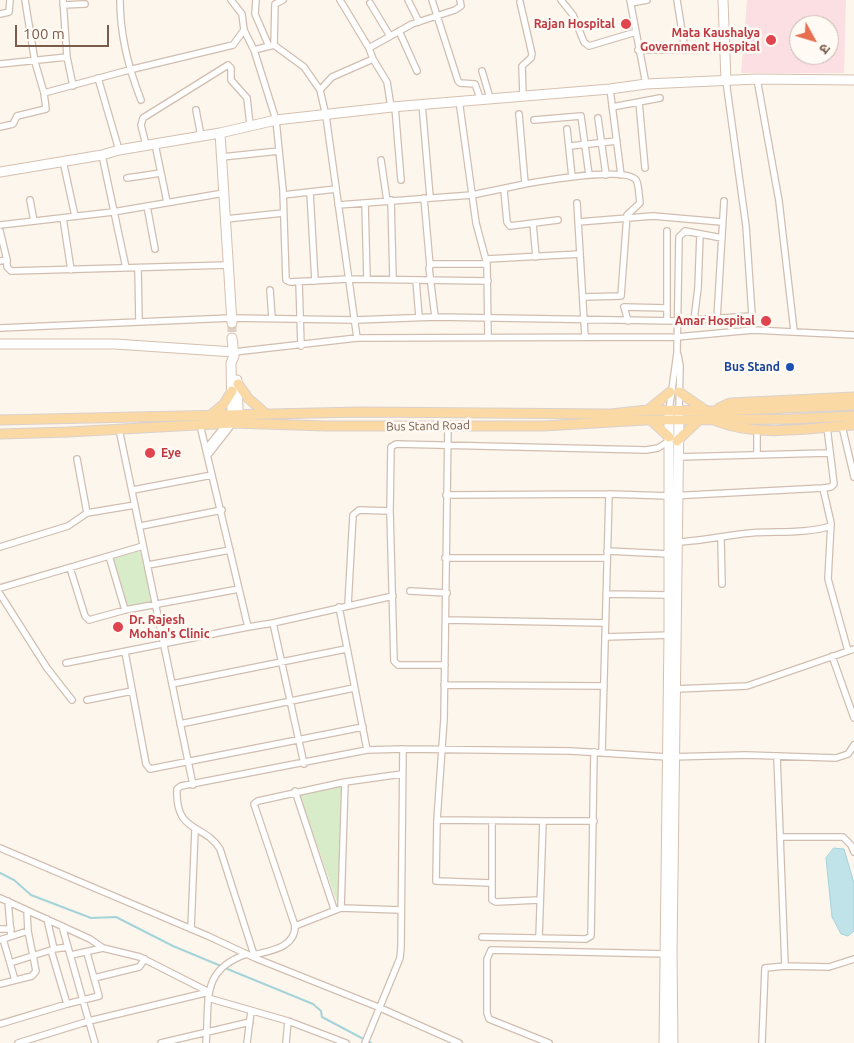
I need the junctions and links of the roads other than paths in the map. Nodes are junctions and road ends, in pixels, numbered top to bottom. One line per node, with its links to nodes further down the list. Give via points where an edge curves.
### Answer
1 (10, 0): 21 (street, via 9,12)
2 (25, 0): 38 (street)
3 (120, 0): 40 (street, via 121,32)
4 (225, 0): 22 (street)
5 (231, 0): 22 (street)
6 (256, 0): 23 (street)
7 (340, 0): 31 (street)
8 (408, 0): 25 (street)
9 (432, 0): 24 (street)
10 (460, 0): 24 (street, via 459,8)
11 (560, 0): 28 (street, via 573,15 584,42 589,46)
12 (647, 0): 16 (street)
13 (677, 0): 35 (street)
14 (724, 0): 32 (street)
15 (278, 1): 30 (street)
16 (630, 1): 28 (street)
17 (63, 2): 20 (street); 36 (street)
18 (520, 2): 52 (street, via 532,54 522,66)
19 (370, 3): 29 (street)
20 (85, 4)
21 (0, 14)
22 (242, 14): 23 (street); 26 (street)
23 (255, 14): 30 (street)
24 (438, 16): 25 (street); 53 (street, via 458,81 475,84)
25 (419, 22): 27 (street)
26 (244, 30): 33 (street); 40 (street, via 233,45)
27 (399, 31): 29 (street); 41 (street)
28 (636, 32): 34 (street)
29 (390, 36): 31 (street)
30 (271, 44): 33 (street); 50 (street, via 304,67)
31 (369, 48): 37 (street)
32 (725, 49): 35 (street); 46 (street)
33 (254, 50): 66 (street)
34 (638, 50): 35 (street); 47 (street)
35 (685, 50)
36 (67, 58): 38 (street); 48 (street)
37 (373, 59): 50 (street, via 332,77); 60 (street, via 387,82)
38 (34, 62): 39 (street); 51 (street)
39 (0, 64)
40 (129, 70): 43 (street); 56 (street)
41 (417, 71)
42 (482, 71): 54 (street)
43 (98, 78): 48 (street); 78 (street)
44 (757, 79): 45 (street); 46 (street); 163 (street, via 779,200)
45 (854, 80)
46 (726, 81): 47 (street); 146 (street, via 746,226)
47 (646, 84): 49 (street)
48 (73, 86): 51 (street)
49 (610, 89): 52 (street); 61 (street)
50 (320, 90): 64 (street)
51 (44, 94): 69 (street, via 46,109 17,116 13,124)
52 (524, 95): 54 (street)
53 (480, 98): 54 (street); 57 (street)
54 (490, 98)
55 (660, 98): 58 (street)
56 (141, 100)
57 (459, 100): 59 (street); 99 (street)
58 (639, 102): 61 (street); 84 (street)
59 (422, 104): 60 (street); 100 (street)
60 (393, 107): 64 (street); 92 (street)
61 (612, 107): 73 (street)
62 (196, 110): 72 (street)
63 (519, 114): 93 (street)
64 (326, 116): 66 (street); 94 (street)
65 (598, 118): 74 (street)
66 (276, 120): 68 (street); 79 (street)
67 (534, 120): 76 (street, via 580,116)
68 (250, 125): 71 (street); 75 (street, via 248,99 231,80 231,68 228,66 143,118 141,125)
69 (0, 127)
70 (567, 129): 77 (street)
71 (220, 133): 72 (street); 81 (street)
72 (201, 136): 75 (street)
73 (617, 141): 74 (street); 89 (street)
74 (601, 143): 76 (street); 88 (street)
75 (151, 145): 78 (street); 86 (street)
76 (584, 145): 77 (street); 87 (street)
77 (570, 146): 90 (street)
78 (120, 150): 80 (street)
79 (279, 151): 81 (street); 98 (street)
80 (102, 155): 83 (street); 109 (street)
81 (222, 157): 97 (street)
82 (381, 160): 102 (street)
83 (63, 161): 85 (street); 111 (street)
84 (645, 168)
85 (0, 172)
86 (161, 173): 91 (street); 104 (street)
87 (588, 175): 88 (street); 90 (street)
88 (606, 175): 89 (street)
89 (621, 175): 114 (street, via 636,179 640,199 639,205 628,212)
90 (572, 176): 93 (street)
91 (127, 178)
92 (401, 180)
93 (526, 184): 95 (street)
94 (336, 189): 96 (street); 107 (street)
95 (504, 190): 99 (street); 120 (street, via 508,225)
96 (310, 192): 98 (street); 140 (street)
97 (224, 193): 104 (street); 113 (street)
98 (283, 195): 110 (street)
99 (472, 195): 100 (street); 129 (street)
100 (427, 197): 102 (street); 131 (street)
101 (30, 200): 116 (street)
102 (389, 201): 105 (street); 137 (street)
103 (724, 201): 118 (street)
104 (167, 202): 108 (street)
105 (366, 203): 107 (street); 136 (street)
106 (577, 203): 117 (street)
107 (338, 205): 135 (street)
108 (147, 206): 109 (street); 125 (street)
109 (113, 212): 111 (street); 132 (street)
110 (283, 213): 113 (street); 142 (street, via 286,280)
111 (75, 216): 112 (street)
112 (63, 218): 116 (street); 134 (street)
113 (226, 219): 130 (street)
114 (627, 219): 117 (street); 118 (street, via 660,216); 144 (street, via 621,296)
115 (558, 220): 120 (street)
116 (34, 221): 119 (street)
117 (578, 222): 126 (street)
118 (722, 222): 124 (street)
119 (0, 224)
120 (532, 224): 127 (street)
121 (0, 231): 128 (street)
122 (667, 231): 145 (street)
123 (700, 234): 124 (street); 155 (street); 159 (street, via 684,231 679,237)
124 (722, 238): 152 (street)
125 (155, 249)
126 (580, 254): 127 (street); 144 (street)
127 (536, 257): 129 (street)
128 (3, 261): 134 (street, via 11,271)
129 (487, 262): 131 (street); 141 (street)
130 (230, 264): 133 (street); 156 (street)
131 (430, 266): 139 (street)
132 (126, 268): 133 (street); 134 (street)
133 (138, 268): 160 (street)
134 (71, 270)
135 (349, 279): 136 (street); 140 (street); 153 (street)
136 (367, 279): 137 (street)
137 (393, 279): 138 (street)
138 (416, 280): 139 (street); 147 (street)
139 (432, 280): 141 (street); 148 (street)
140 (315, 281): 142 (street)
141 (488, 281): 151 (street)
142 (299, 282): 150 (street)
143 (270, 290): 149 (street)
144 (583, 297): 157 (street)
145 (667, 308): 154 (street, via 624,307); 158 (street)
146 (751, 316): 152 (street); 162 (street)
147 (419, 317): 148 (street); 153 (street)
148 (435, 317): 151 (street)
149 (272, 318): 150 (street); 156 (street)
150 (299, 319): 153 (street); 171 (street)
151 (488, 319): 157 (street); 165 (street)
152 (717, 319): 155 (street)
153 (354, 320): 169 (street)
154 (628, 320): 157 (street); 158 (street)
155 (694, 320): 159 (street)
156 (232, 321): 160 (street)
157 (585, 321): 166 (street)
158 (667, 321): 159 (street)
159 (677, 321): 167 (street)
160 (139, 322): 161 (street)
161 (0, 328)
162 (753, 330): 163 (street); 167 (street)
163 (794, 331): 164 (street)
164 (854, 335)
165 (488, 337): 166 (street); 169 (street)
166 (585, 337): 167 (street)
167 (676, 337): 174 (street, via 680,366)
168 (232, 338): 172 (street)
169 (357, 338): 171 (street)
170 (0, 344): 172 (street, via 115,344)
171 (301, 346): 172 (street)
172 (234, 354): 173 (street, via 231,363)
173 (235, 387): 179 (main road); 180 (main road, via 224,404); 186 (street)
174 (675, 392): 177 (main road); 178 (main road); 182 (street); 183 (street)
175 (854, 397): 184 (main road, Bus Stand Road, via 730,403)
176 (854, 404): 181 (main road)
177 (647, 410): 179 (main road, Bus Stand Road, via 611,414); 182 (main road, Bus Stand Road)
178 (705, 410): 183 (main road, Bus Stand Road); 184 (main road, Bus Stand Road)
179 (265, 412): 186 (main road, Bus Stand Road)
180 (212, 414): 186 (main road, Bus Stand Road); 187 (main road, Bus Stand Road)
181 (729, 414): 184 (main road); 185 (main road)
182 (669, 415): 183 (main road, Bus Stand Road); 188 (main road, Bus Stand Road); 198 (street)
183 (679, 415): 189 (main road, Bus Stand Road); 198 (street)
184 (713, 415): 189 (main road, Bus Stand Road); 196 (main road, Bus Stand Road, via 731,427)
185 (854, 416)
186 (232, 418): 190 (main road, Bus Stand Road); 191 (main road, Bus Stand Road, via 335,426); 200 (street)
187 (0, 420)
188 (650, 420): 191 (main road, Bus Stand Road, via 543,426); 198 (main road)
189 (699, 420): 198 (main road)
190 (200, 425): 195 (main road, Bus Stand Road); 200 (street)
191 (448, 426): 199 (street)
192 (827, 426): 193 (main road, Bus Stand Road); 196 (main road, Bus Stand Road); 201 (street)
193 (842, 426): 194 (main road, Bus Stand Road); 206 (street)
194 (854, 426)
195 (120, 429): 197 (main road, Bus Stand Road); 208 (street)
196 (757, 431): 202 (street)
197 (0, 434)
198 (672, 440): 199 (street, via 646,450); 203 (street); 211 (street)
199 (447, 447): 210 (street); 214 (street, via 391,446)
200 (207, 452): 205 (street)
201 (828, 452): 202 (street); 207 (street, via 834,485)
202 (757, 454): 203 (street)
203 (677, 457): 211 (street)
204 (77, 459): 215 (street)
205 (212, 475): 208 (street); 213 (street)
206 (854, 477)
207 (823, 488): 211 (street); 217 (street)
208 (133, 490): 212 (street)
209 (609, 494): 210 (street); 211 (street); 223 (street)
210 (446, 495): 226 (street)
211 (673, 495): 219 (street)
212 (135, 505): 215 (street); 216 (street)
213 (222, 510): 216 (street); 222 (street)
214 (390, 511): 237 (street); 240 (street, via 359,510 353,515)
215 (87, 514): 221 (street, via 68,526)
216 (140, 526): 220 (street)
217 (831, 526): 218 (street, via 806,532 751,533); 251 (street, via 828,578)
218 (721, 539): 219 (street); 230 (street)
219 (673, 542): 224 (street); 247 (street)
220 (144, 546): 225 (street); 228 (street)
221 (0, 547)
222 (230, 550): 228 (street); 232 (street)
223 (607, 551): 224 (street); 227 (street)
224 (669, 554): 236 (street)
225 (109, 556): 229 (street); 242 (street)
226 (446, 558): 227 (street); 234 (street)
227 (607, 558): 235 (street)
228 (148, 566): 239 (street)
229 (70, 568): 231 (street); 242 (street, via 87,619)
230 (722, 584)
231 (0, 588)
232 (239, 589): 239 (street); 246 (street)
233 (410, 590): 234 (street)
234 (447, 592): 243 (street)
235 (606, 594): 236 (street); 245 (street)
236 (669, 595): 247 (street)
237 (393, 596): 240 (street); 256 (street, via 395,664)
238 (1, 598): 263 (street)
239 (157, 605): 242 (street); 249 (street)
240 (348, 605): 241 (street)
241 (339, 607): 244 (street); 250 (street)
242 (125, 610)
243 (446, 620): 245 (street); 256 (street)
244 (273, 622): 246 (street); 254 (street)
245 (605, 623): 248 (street)
246 (248, 627): 249 (street)
247 (673, 635): 248 (street); 261 (street); 276 (street)
248 (605, 637): 259 (street)
249 (164, 642): 252 (street); 257 (street)
250 (346, 648): 254 (street); 260 (street)
251 (851, 650): 253 (street)
252 (125, 652): 255 (street); 262 (street)
253 (832, 656): 261 (street, via 740,687); 266 (street)
254 (281, 661): 257 (street); 265 (street)
255 (66, 663)
256 (445, 665): 258 (street)
257 (172, 684): 267 (street)
258 (444, 685): 259 (street); 273 (street)
259 (604, 686): 275 (street)
260 (354, 688): 265 (street); 268 (street)
261 (676, 689): 276 (street)
262 (132, 692): 264 (street); 278 (street, via 148,768 153,770)
263 (72, 700)
264 (87, 700)
265 (289, 701): 267 (street); 269 (street)
266 (854, 718)
267 (180, 724): 278 (street)
268 (363, 727): 269 (street); 272 (street)
269 (297, 740): 278 (street); 279 (street)
270 (854, 745): 277 (street, via 848,754 836,758)
271 (403, 749): 272 (street); 273 (street); 280 (street)
272 (367, 750): 279 (street)
273 (442, 750): 274 (street); 284 (street)
274 (594, 752): 275 (street); 287 (street)
275 (602, 752): 276 (street)
276 (672, 756): 277 (street); 315 (street)
277 (777, 756): 289 (street)
278 (188, 763): 282 (street)
279 (304, 764): 282 (street)
280 (402, 774): 281 (street); 298 (street)
281 (345, 782): 283 (street); 296 (street)
282 (193, 784): 288 (street, via 178,787 176,794 181,816)
283 (295, 791): 297 (street); 302 (street, via 254,804)
284 (437, 820): 285 (street); 292 (street, via 436,881)
285 (492, 821): 286 (street); 292 (street)
286 (543, 821): 287 (street); 294 (street)
287 (594, 821): 309 (street, via 591,936 586,939)
288 (195, 830): 305 (street); 318 (street, via 214,841 220,850)
289 (780, 837): 291 (street, via 843,837); 322 (street)
290 (0, 848): 305 (street)
291 (854, 852)
292 (490, 883): 294 (street, via 494,902)
293 (0, 898): 295 (street)
294 (539, 900): 309 (street)
295 (8, 901): 299 (street); 304 (street)
296 (341, 908): 297 (street); 298 (street)
297 (334, 910): 302 (street)
298 (400, 910): 329 (street, via 400,958)
299 (27, 911): 300 (street); 306 (street)
300 (47, 919): 301 (street); 313 (street)
301 (62, 926): 311 (street); 312 (street)
302 (295, 926): 318 (street, via 295,932 285,945)
303 (0, 929): 304 (street)
304 (11, 929): 307 (street)
305 (191, 929): 318 (street)
306 (28, 931): 307 (street); 317 (street)
307 (11, 936): 310 (street)
308 (482, 937): 309 (street)
309 (539, 938)
310 (1, 939): 321 (street)
311 (68, 947): 313 (street); 316 (street)
312 (103, 948): 314 (street); 320 (street)
313 (53, 950): 317 (street); 328 (street)
314 (87, 953): 316 (street); 323 (street)
315 (668, 954): 347 (street, via 491,950 487,959 489,1019); 348 (street); 349 (street)
316 (71, 955): 327 (street)
317 (33, 956): 321 (street); 324 (street, via 35,974)
318 (252, 956): 326 (street, via 230,960 215,973); 329 (street)
319 (854, 958): 322 (street, via 829,967)
320 (145, 959): 323 (street, via 139,967); 326 (street)
321 (10, 963): 324 (street)
322 (785, 966): 350 (street, via 768,966 764,971)
323 (94, 978): 327 (street, via 99,996)
324 (15, 980): 325 (street)
325 (0, 984)
326 (209, 995): 330 (street); 331 (street); 335 (street)
327 (84, 1000): 328 (street); 331 (street)
328 (67, 1004): 334 (street)
329 (378, 1007): 345 (street); 346 (street)
330 (251, 1011): 332 (street); 333 (street)
331 (89, 1021): 337 (street); 338 (street)
332 (288, 1021): 336 (street); 342 (street)
333 (250, 1022): 335 (street); 341 (street)
334 (0, 1024)
335 (208, 1030): 339 (street); 340 (street)
336 (326, 1036): 343 (street); 344 (street)
337 (18, 1043)
338 (95, 1043)
339 (161, 1043)
340 (206, 1043)
341 (247, 1043)
342 (286, 1043)
343 (325, 1043)
344 (346, 1043)
345 (365, 1043)
346 (459, 1043)
347 (549, 1043)
348 (664, 1043)
349 (673, 1043)
350 (762, 1043)

